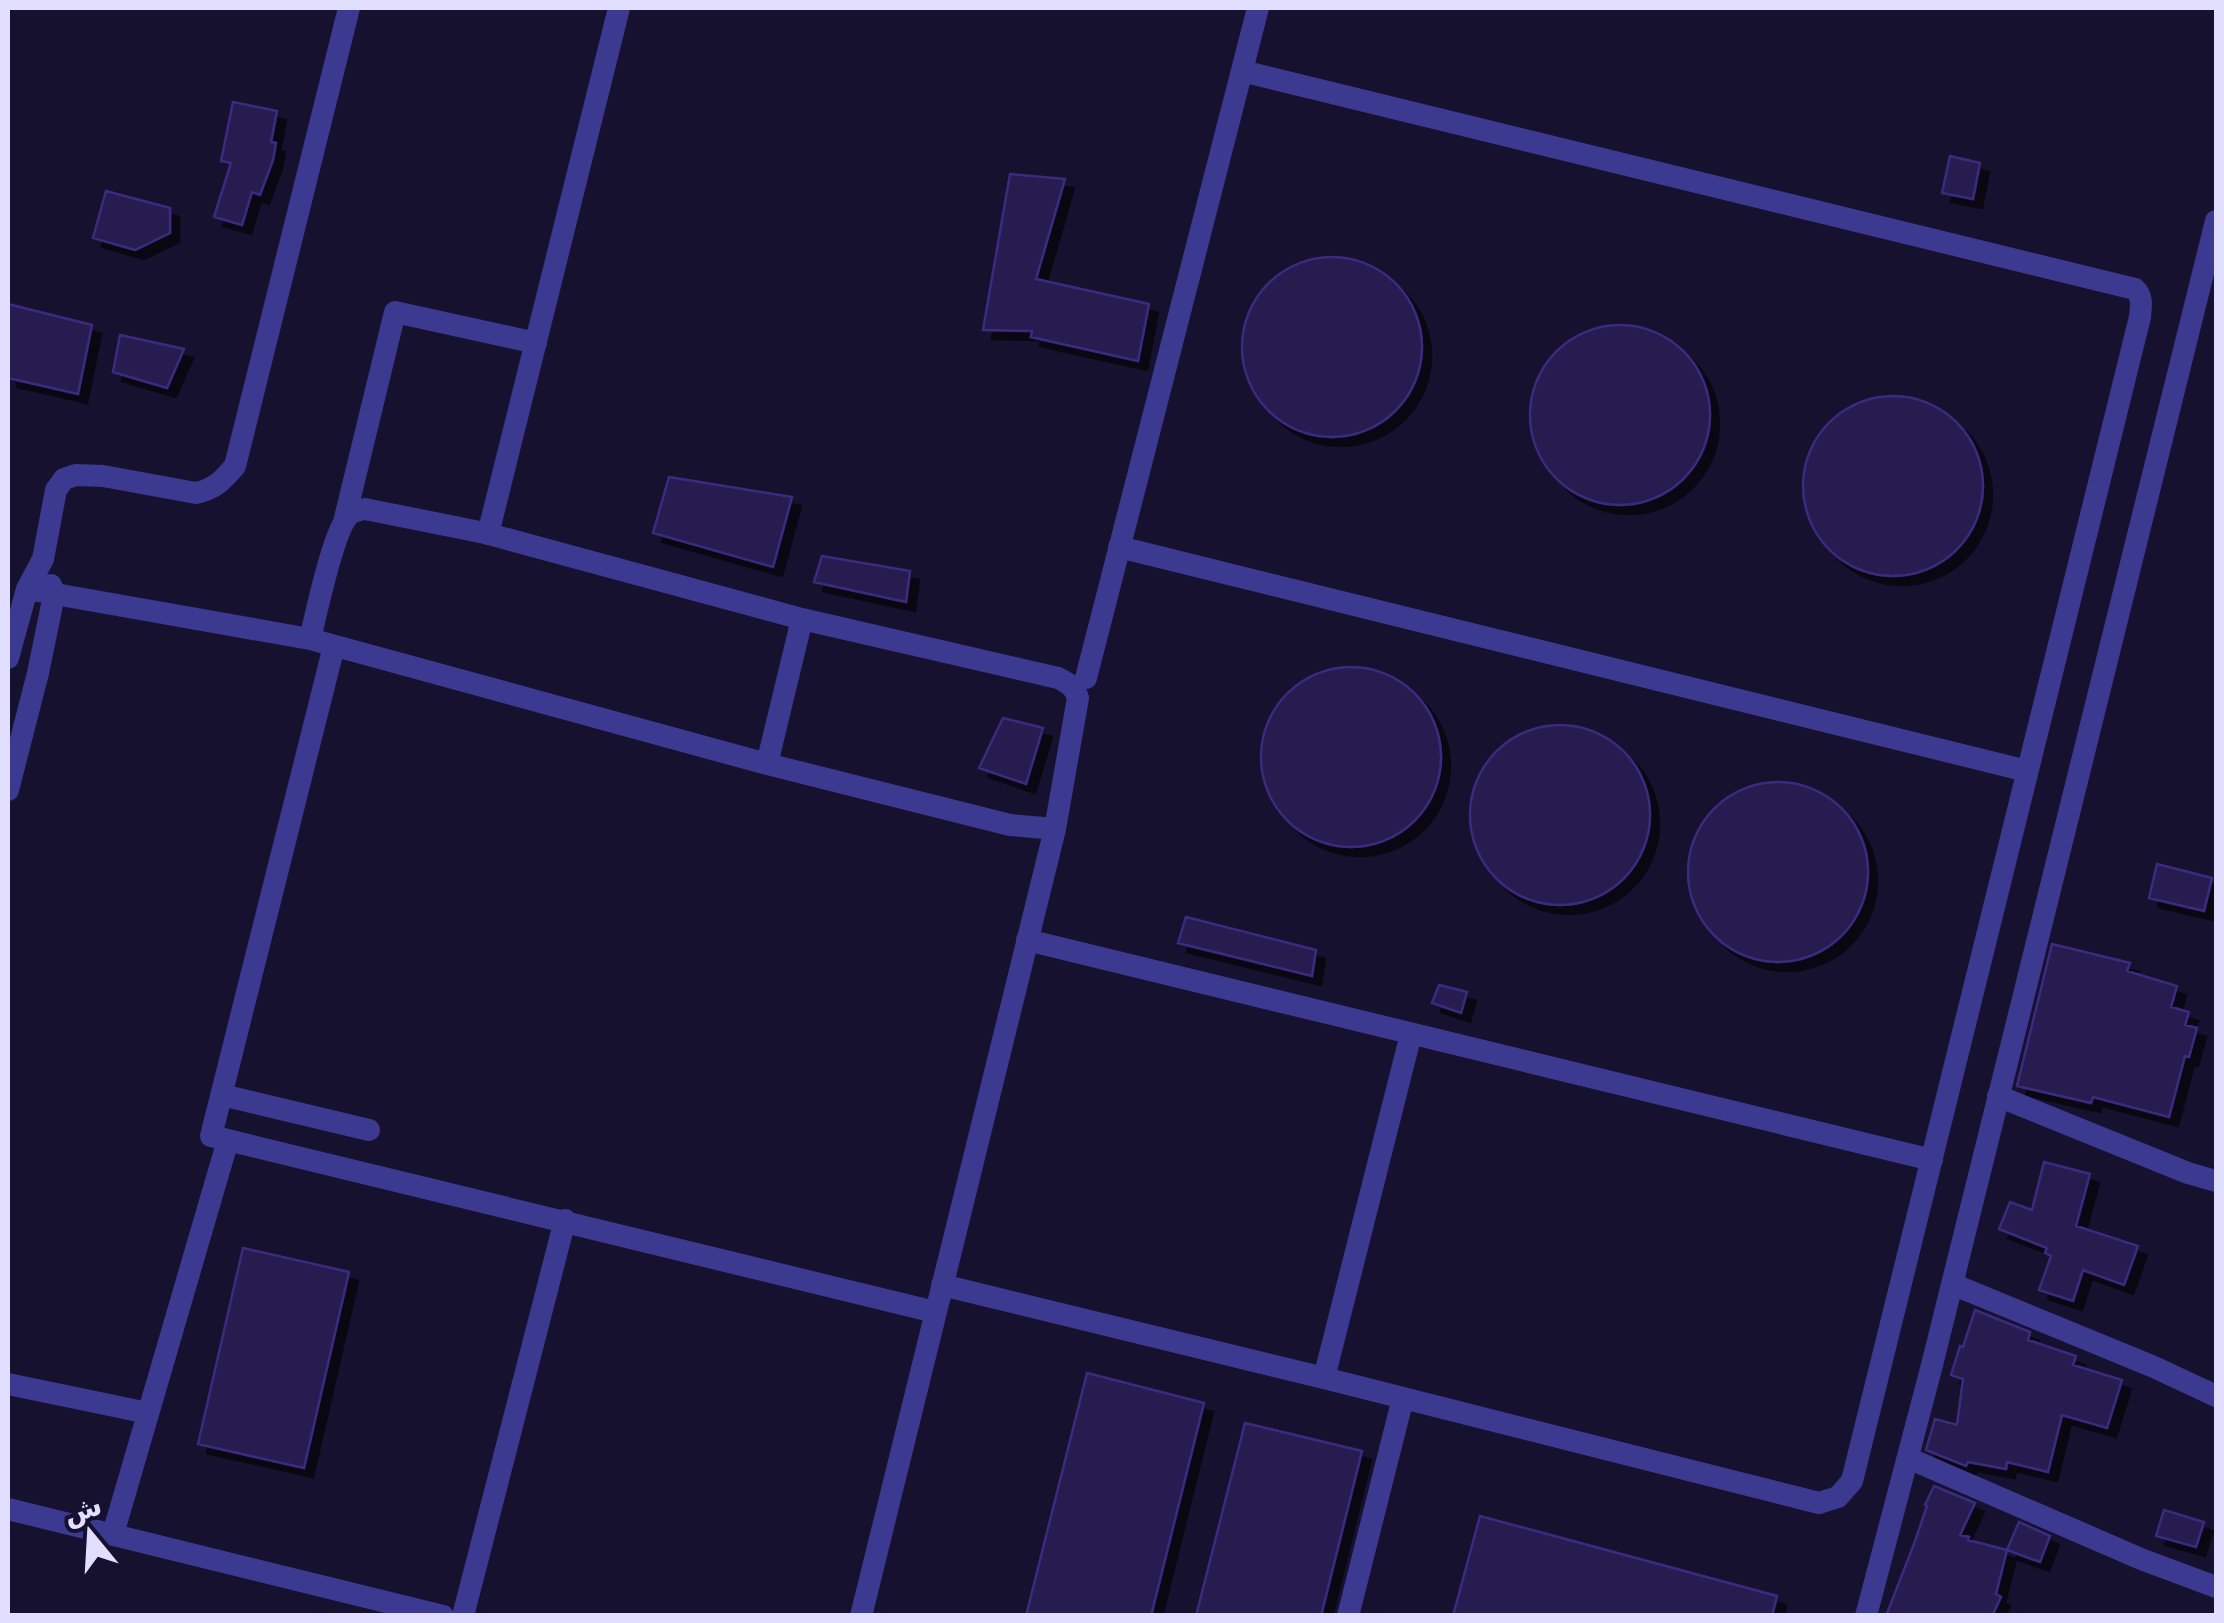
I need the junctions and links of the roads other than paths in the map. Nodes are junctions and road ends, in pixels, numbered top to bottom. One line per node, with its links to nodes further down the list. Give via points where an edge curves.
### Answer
1 (349, 8): 10 (street, via 236,466 220,484 196,493 104,476 64,479)
2 (619, 8): 6 (street)
3 (1258, 8): 4 (street)
4 (1242, 72): 9 (street); 19 (street, via 2135,288 2140,317)
5 (2216, 221): 25 (street)
6 (536, 343): 7 (street, via 395,312); 8 (street)
7 (344, 522): 8 (street, via 365,509); 14 (street)
8 (488, 534): 13 (street)
9 (1120, 546): 17 (street); 19 (street)
10 (43, 559): 11 (street); 12 (street)
11 (28, 590): 12 (street); 16 (street)
12 (54, 595): 14 (street); 20 (street)
13 (802, 619): 18 (street); 21 (street, via 1069,684 1078,698)
14 (310, 639): 15 (street)
15 (334, 646): 18 (street); 24 (street)
16 (8, 658)
17 (1086, 678)
18 (767, 764): 21 (street)
19 (2028, 771): 28 (street)
20 (8, 790)
21 (1055, 830): 22 (street)
22 (1028, 940): 23 (street); 32 (street)
23 (1411, 1034): 28 (street); 34 (street)
24 (222, 1095): 26 (street); 27 (street, via 212,1136)
25 (1998, 1096): 29 (street); 31 (street)
26 (369, 1130)
27 (228, 1140): 30 (street); 38 (street)
28 (1932, 1160): 37 (street, via 1852,1482 1838,1497 1819,1503)
29 (2216, 1181)
30 (566, 1220): 33 (street); 44 (street)
31 (1952, 1284): 36 (street); 39 (street)
32 (942, 1286): 33 (street); 34 (street)
33 (935, 1312): 45 (street)
34 (1324, 1378): 37 (street)
35 (8, 1384): 38 (street)
36 (2216, 1396)
37 (1403, 1398): 46 (street)
38 (148, 1413): 41 (street)
39 (1908, 1458): 42 (street); 47 (street)
40 (8, 1509): 41 (street)
41 (113, 1534): 43 (street)
42 (2216, 1587)
43 (443, 1616)
44 (463, 1616)
45 (861, 1616)
46 (1348, 1616)
47 (1866, 1616)

